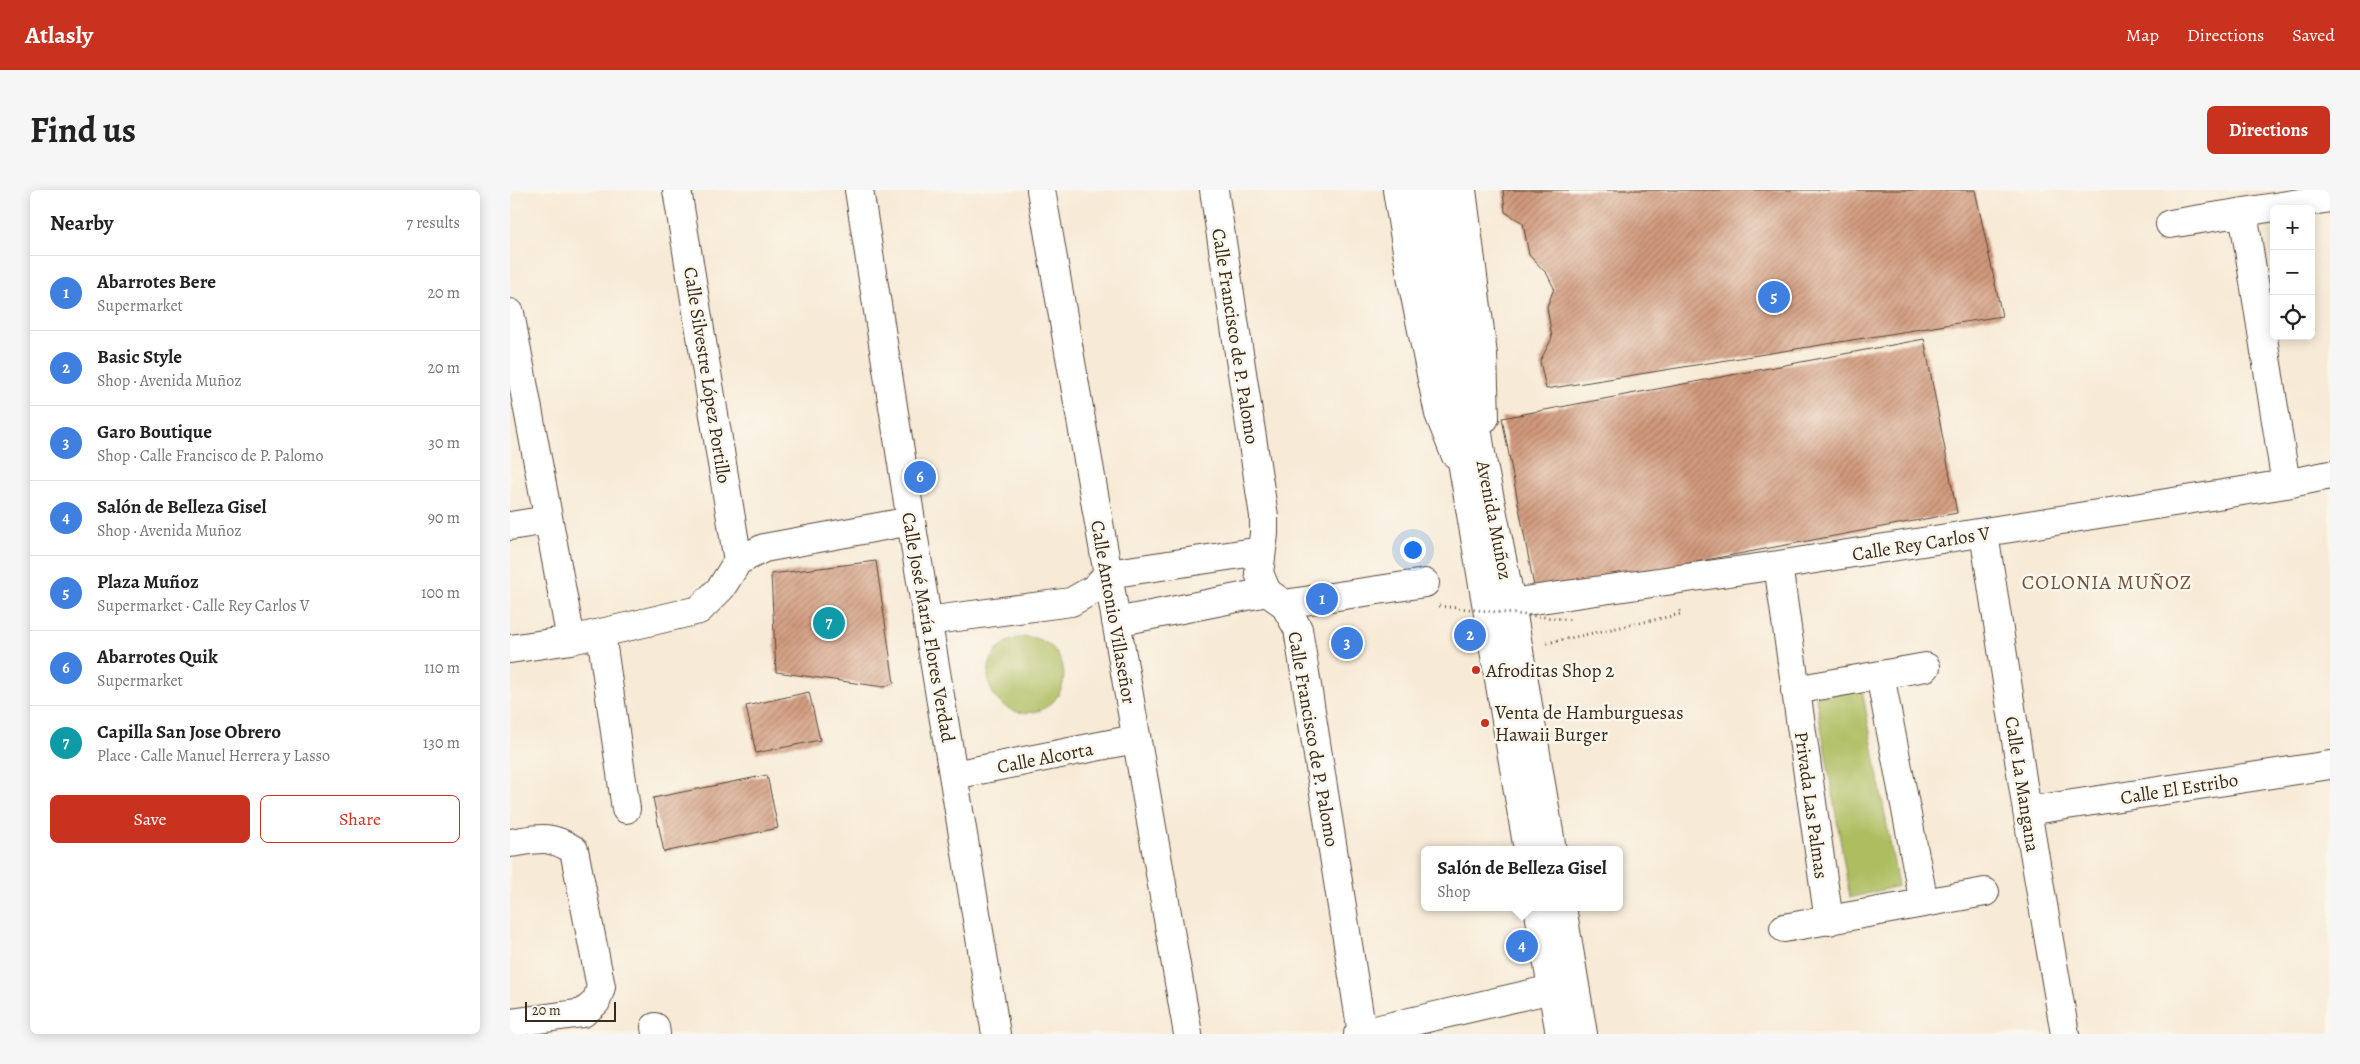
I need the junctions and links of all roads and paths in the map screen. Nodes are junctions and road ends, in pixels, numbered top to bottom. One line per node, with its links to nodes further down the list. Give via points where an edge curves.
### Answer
1 (677, 190): 21 (street, Calle Silvestre López Portillo)
2 (859, 190): 17 (street, Calle José María Flores Verdad)
3 (1041, 190): 23 (street, Calle Antonio Villaseñor)
4 (1214, 190): 20 (street, Calle Francisco de P. Palomo, via 1264,516)
5 (1397, 190): 13 (street, via 1439,414)
6 (1416, 190): 13 (street, Avenida Muñoz)
7 (1439, 190): 13 (street, Avenida Muñoz)
8 (1462, 190): 13 (street, via 1483,354)
9 (2330, 198): 10 (street)
10 (2243, 212): 11 (street); 15 (street)
11 (2170, 224)
12 (510, 313): 16 (street)
13 (1474, 470): 27 (street, Avenida Muñoz); 45 (street, Avenida Muñoz)
14 (2330, 475): 15 (street, Calle Rey Carlos V)
15 (2286, 484): 19 (street, Calle Rey Carlos V)
16 (548, 520): 18 (street); 33 (street)
17 (911, 521): 21 (street, via 764,548); 30 (street, Calle José María Flores Verdad)
18 (510, 526)
19 (1984, 533): 22 (street, Calle Rey Carlos V); 43 (street, Calle La Mangana)
20 (1261, 550): 23 (street); 25 (street, Calle Francisco de P. Palomo, via 1259,573)
21 (738, 561): 32 (street, via 721,588 699,610)
22 (1778, 565): 27 (street, Calle Rey Carlos V); 38 (street, Privada Las Palmas)
23 (1108, 574): 30 (street, via 1094,589 1071,602); 31 (street, Calle Antonio Villaseñor)
24 (1425, 582): 25 (street)
25 (1275, 598): 31 (street); 57 (street, Calle Francisco de P. Palomo, via 1298,629)
26 (1676, 600): 35 (path, via 1681,614)
27 (1512, 603): 35 (street, Avenida Muñoz)
28 (1439, 606): 29 (path, bridge, via 1572,620)
29 (1582, 618)
30 (927, 621): 41 (street, Calle José María Flores Verdad)
31 (1116, 622): 39 (street, Calle Antonio Villaseñor)
32 (600, 633): 33 (street); 42 (street)
33 (571, 640): 34 (street)
34 (510, 649)
35 (1519, 649): 46 (street, Avenida Muñoz)
36 (1926, 667): 37 (street)
37 (1880, 675): 38 (street); 48 (street)
38 (1795, 690): 51 (street, Privada Las Palmas)
39 (1136, 740): 41 (street, Calle Alcorta); 56 (street, Calle Antonio Villaseñor)
40 (2330, 765): 43 (street, Calle El Estribo)
41 (954, 774): 55 (street, Calle José María Flores Verdad)
42 (626, 809)
43 (2027, 810): 60 (street, Calle La Mangana)
44 (510, 843): 54 (street, via 541,838 558,840 574,850 600,987 596,1002 583,1013)
45 (1527, 846)
46 (1551, 846)
47 (1985, 892): 48 (street)
48 (1924, 903): 51 (street)
49 (1539, 911): 53 (street)
50 (1563, 911): 59 (street)
51 (1829, 921): 52 (street)
52 (1784, 928)
53 (1552, 989): 57 (street); 58 (street)
54 (510, 1024)
55 (996, 1034)
56 (1188, 1034)
57 (1360, 1034)
58 (1560, 1034)
59 (1583, 1034)
60 (2065, 1034)

